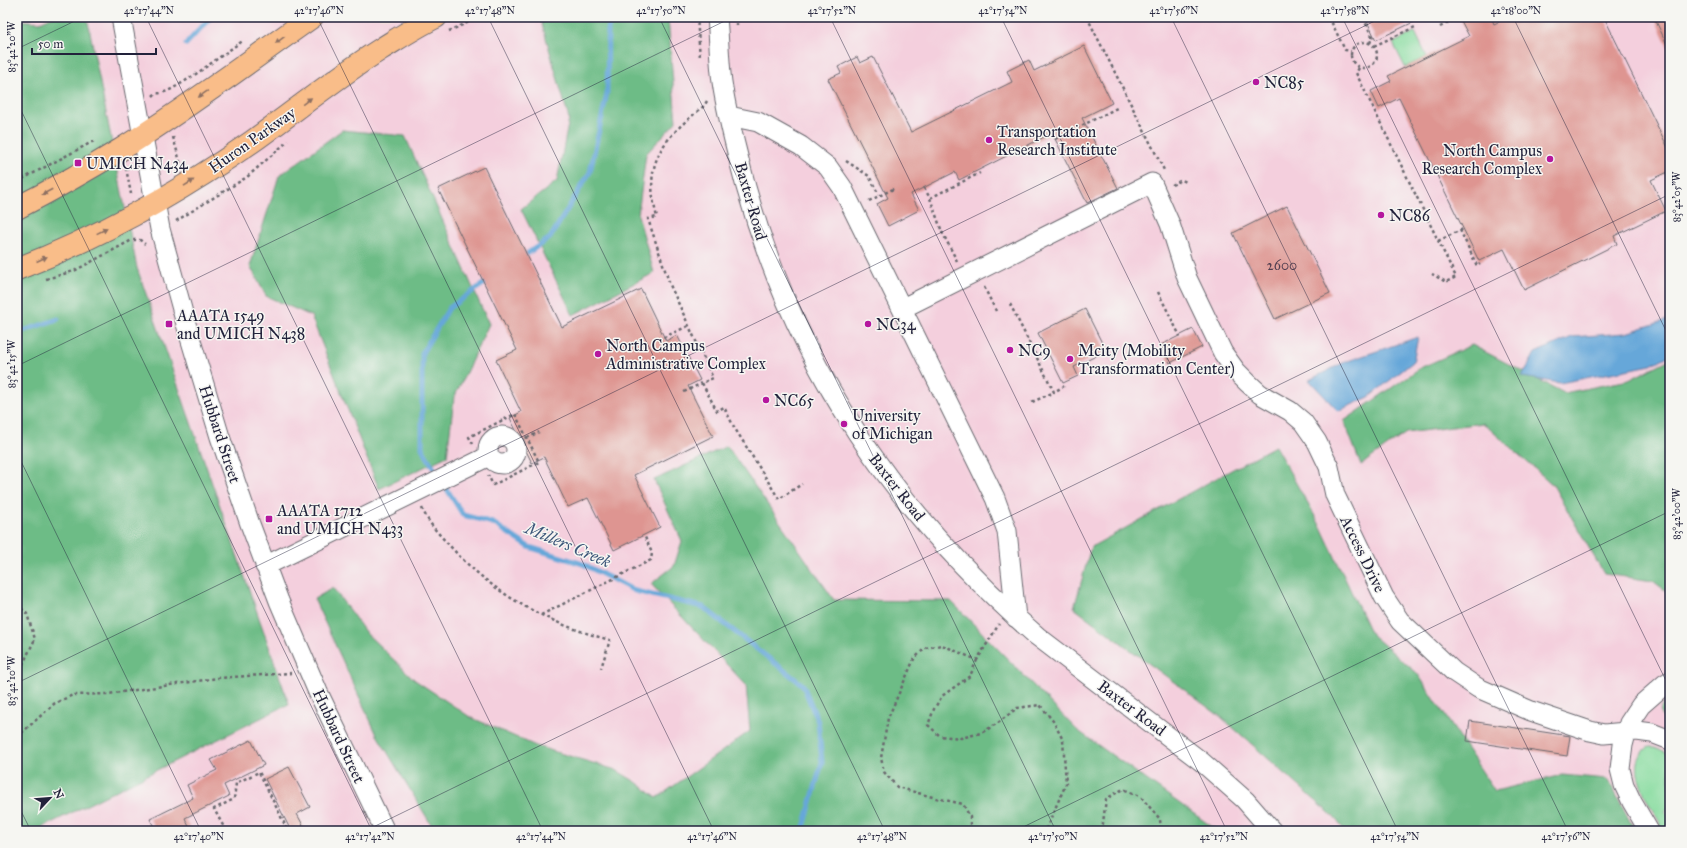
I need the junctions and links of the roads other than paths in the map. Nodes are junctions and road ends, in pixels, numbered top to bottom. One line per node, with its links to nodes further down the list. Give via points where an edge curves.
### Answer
1 (121, 17): 6 (street, Hubbard Street)
2 (312, 17): 6 (main road, one-way to 6)
3 (717, 17): 5 (street, Baxter Road, via 722,82)
4 (441, 25): 7 (main road, Huron Parkway, one-way to 4, via 221,163 400,37)
5 (729, 116): 10 (street, via 758,122 802,146 828,167 842,186); 13 (street, Baxter Road, via 763,245 794,318 836,399 878,464 914,511 953,556)
6 (142, 135): 7 (street, Hubbard Street); 8 (main road, one-way to 8, via 76,176)
7 (155, 203): 9 (main road, Huron Parkway, one-way to 7, via 67,248); 12 (street, Hubbard Street, via 188,331 232,473)
8 (17, 208)
9 (17, 269)
10 (903, 308): 13 (street, via 995,498 1007,531); 16 (street, Access Drive, via 1152,183 1170,224 1187,278 1220,346 1236,372 1260,394 1290,411 1303,422 1317,442 1329,467 1335,495 1341,508 1384,597 1400,621 1454,672 1478,688 1531,711 1590,731 1604,734)
11 (489, 456): 12 (street)
12 (265, 566): 18 (street, Hubbard Street, via 318,692)
13 (1012, 614): 19 (street, Baxter Road, via 1208,767 1245,800)
14 (1670, 681): 16 (street, via 1641,705 1629,723)
15 (1670, 690): 16 (street, via 1643,715)
16 (1632, 732): 17 (street, Access Drive, via 1652,732); 20 (street, via 1623,745 1620,769 1624,785); 21 (street, via 1629,766 1644,806)
17 (1670, 740)
18 (385, 831)
19 (1272, 831)
20 (1649, 831)
21 (1659, 831)

